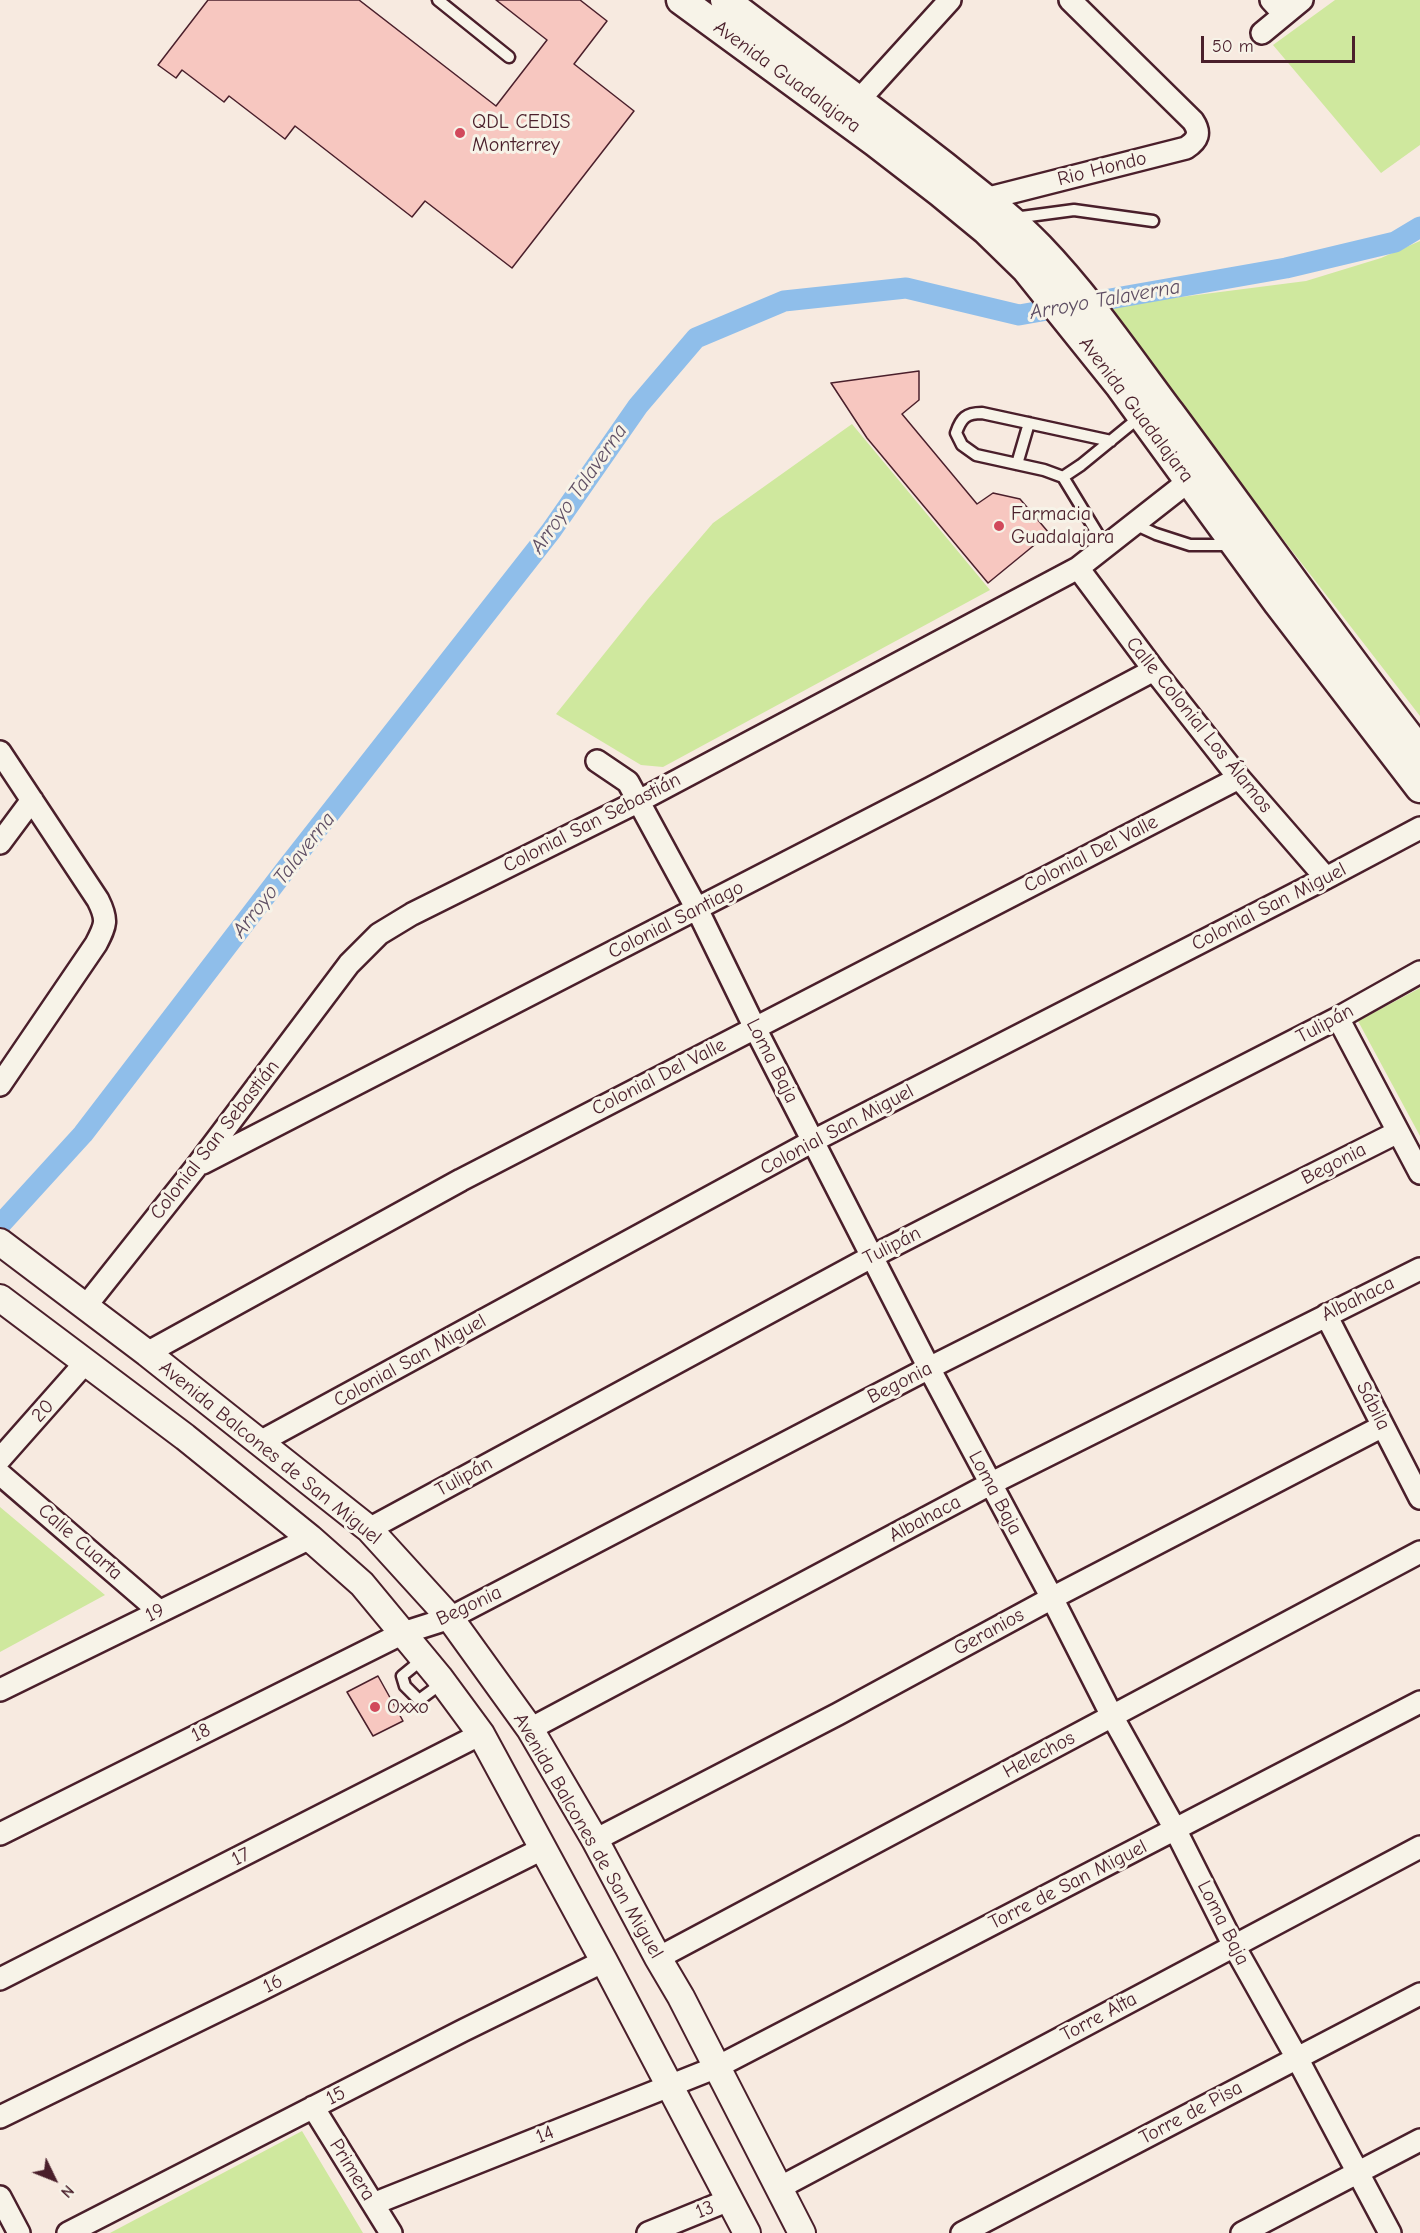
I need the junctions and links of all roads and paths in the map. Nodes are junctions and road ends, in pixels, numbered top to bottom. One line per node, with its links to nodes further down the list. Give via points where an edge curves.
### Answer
1 (438, 0): 9 (lane)
2 (681, 0): 14 (main road, Avenida Guadalajara, via 875,142 986,230 1026,269)
3 (950, 0): 10 (street)
4 (1070, 0): 11 (street, Rio Hondo, via 1193,121 1198,135 1186,148)
5 (1302, 0): 7 (street)
6 (739, 4): 10 (main road, Avenida Guadalajara)
7 (1278, 7): 8 (street)
8 (1263, 33)
9 (509, 57)
10 (859, 100): 11 (main road, Avenida Guadalajara)
11 (985, 199): 12 (main road, Avenida Guadalajara)
12 (1007, 219): 13 (lane, via 1074,210); 18 (main road, Avenida Guadalajara, via 1061,270 1094,311)
13 (1154, 221)
14 (1142, 415): 16 (lane); 18 (main road, Avenida Guadalajara)
15 (1029, 423): 16 (lane); 17 (lane); 17 (lane, via 970,413 960,420 956,433 962,445 976,455)
16 (1111, 441): 19 (lane)
17 (1017, 464): 19 (lane)
18 (1199, 473): 20 (street, Colonial San Sebastián); 21 (main road, Avenida Guadalajara); 25 (main road, Avenida Guadalajara, via 1319,618)
19 (1063, 477): 22 (lane)
20 (1134, 524): 21 (lane, via 1190,545); 22 (street, Colonial San Sebastián)
21 (1236, 545): 29 (main road, Avenida Guadalajara)
22 (1105, 546): 23 (street, Colonial San Sebastián)
23 (1078, 568): 24 (street, Calle Colonial Los Álamos); 31 (street, Colonial San Sebastián)
24 (1154, 670): 28 (street, Calle Colonial Los Álamos); 35 (street, Colonial Santiago)
25 (1420, 751)
26 (0, 752): 30 (street)
27 (597, 761): 31 (street, Loma Baja, via 628,782)
28 (1239, 778): 34 (street, Calle Colonial Los Álamos); 38 (street, Colonial Del Valle)
29 (1420, 788)
30 (32, 800): 33 (street); 39 (street, via 106,916 96,944)
31 (639, 801): 35 (street, Loma Baja); 42 (street, Colonial San Sebastián, via 379,934 349,964)
32 (1420, 828): 34 (street, Colonial San Miguel)
33 (0, 843)
34 (1326, 878): 41 (street, Colonial San Miguel)
35 (697, 909): 38 (street, Loma Baja); 42 (street, Colonial Santiago)
36 (1420, 972): 37 (street, Tulipán)
37 (1338, 1018): 40 (street); 45 (street, Tulipán)
38 (755, 1028): 41 (street, Loma Baja); 50 (street, Colonial Del Valle, via 461,1180)
39 (0, 1085)
40 (1398, 1132): 43 (street); 52 (street, Begonia)
41 (813, 1141): 45 (street, Loma Baja); 54 (street, Colonial San Miguel)
42 (197, 1167): 48 (street, Colonial San Sebastián)
43 (1420, 1173)
44 (8, 1248): 48 (street, Avenida Balcones de San Miguel)
45 (873, 1256): 52 (street, Loma Baja); 59 (street, Tulipán)
46 (1420, 1269): 49 (street, Albahaca)
47 (0, 1298): 51 (street, Avenida Balcones de San Miguel)
48 (85, 1307): 50 (street, Avenida Balcones de San Miguel)
49 (1326, 1315): 53 (street, Sábila); 57 (street, Albahaca)
50 (147, 1353): 54 (street, Avenida Balcones de San Miguel)
51 (85, 1363): 55 (street, 20); 60 (street, Avenida Balcones de San Miguel)
52 (929, 1368): 57 (street, Loma Baja); 64 (street, Begonia)
53 (1383, 1426): 58 (street, Sábila); 62 (street, Geranios)
54 (260, 1442): 59 (street, Avenida Balcones de San Miguel)
55 (0, 1459)
56 (0, 1474): 63 (street, Calle Cuarta)
57 (990, 1484): 62 (street, Loma Baja); 69 (street, Albahaca)
58 (1420, 1498)
59 (369, 1529): 64 (street, Avenida Balcones de San Miguel)
60 (310, 1538): 63 (street, 19); 65 (street, Avenida Balcones de San Miguel, via 362,1584)
61 (1420, 1552): 68 (street, Helechos)
62 (1052, 1598): 68 (street, Loma Baja); 73 (street, Geranios)
63 (159, 1611): 66 (street, 19)
64 (450, 1618): 65 (street, Begonia); 69 (street, Avenida Balcones de San Miguel)
65 (403, 1633): 70 (street, Avenida Balcones de San Miguel); 72 (street, 18)
66 (0, 1690)
67 (1420, 1702): 71 (street, Torre de San Miguel)
68 (1112, 1716): 71 (street, Loma Baja); 77 (street, Helechos)
69 (530, 1729): 73 (street, Avenida Balcones de San Miguel)
70 (481, 1734): 75 (street, Avenida Balcones de San Miguel); 79 (street, 17)
71 (1175, 1829): 76 (street, Loma Baja); 82 (street, Torre de San Miguel)
72 (0, 1834)
73 (595, 1840): 77 (street, Avenida Balcones de San Miguel)
74 (1420, 1847): 76 (street, Torre Alta)
75 (544, 1848): 78 (street, Avenida Balcones de San Miguel); 85 (street, 16)
76 (1234, 1946): 81 (street, Loma Baja); 88 (street, Torre Alta)
77 (658, 1958): 82 (street, Avenida Balcones de San Miguel)
78 (604, 1961): 83 (street, Avenida Balcones de San Miguel); 84 (street, 15)
79 (0, 1979)
80 (1420, 1994): 81 (street, Torre de Pisa)
81 (1297, 2058): 87 (street, Loma Baja); 98 (street, Torre de Pisa)
82 (717, 2067): 83 (street, 14); 88 (street, Avenida Balcones de San Miguel)
83 (669, 2085): 90 (street, Avenida Balcones de San Miguel); 91 (street, 14)
84 (313, 2107): 91 (street, Primera); 93 (street, 15)
85 (0, 2117)
86 (1420, 2140): 87 (street)
87 (1358, 2172): 99 (street); 100 (street, Loma Baja)
88 (779, 2188): 97 (street, Avenida Balcones de San Miguel)
89 (0, 2197): 92 (street)
90 (729, 2200): 95 (street, 13); 96 (street, Avenida Balcones de San Miguel)
91 (374, 2204): 94 (street, Primera)
92 (19, 2233)
93 (68, 2233)
94 (391, 2233)
95 (648, 2233)
96 (747, 2233)
97 (802, 2233)
98 (962, 2233)
99 (1242, 2233)
100 (1390, 2233)

